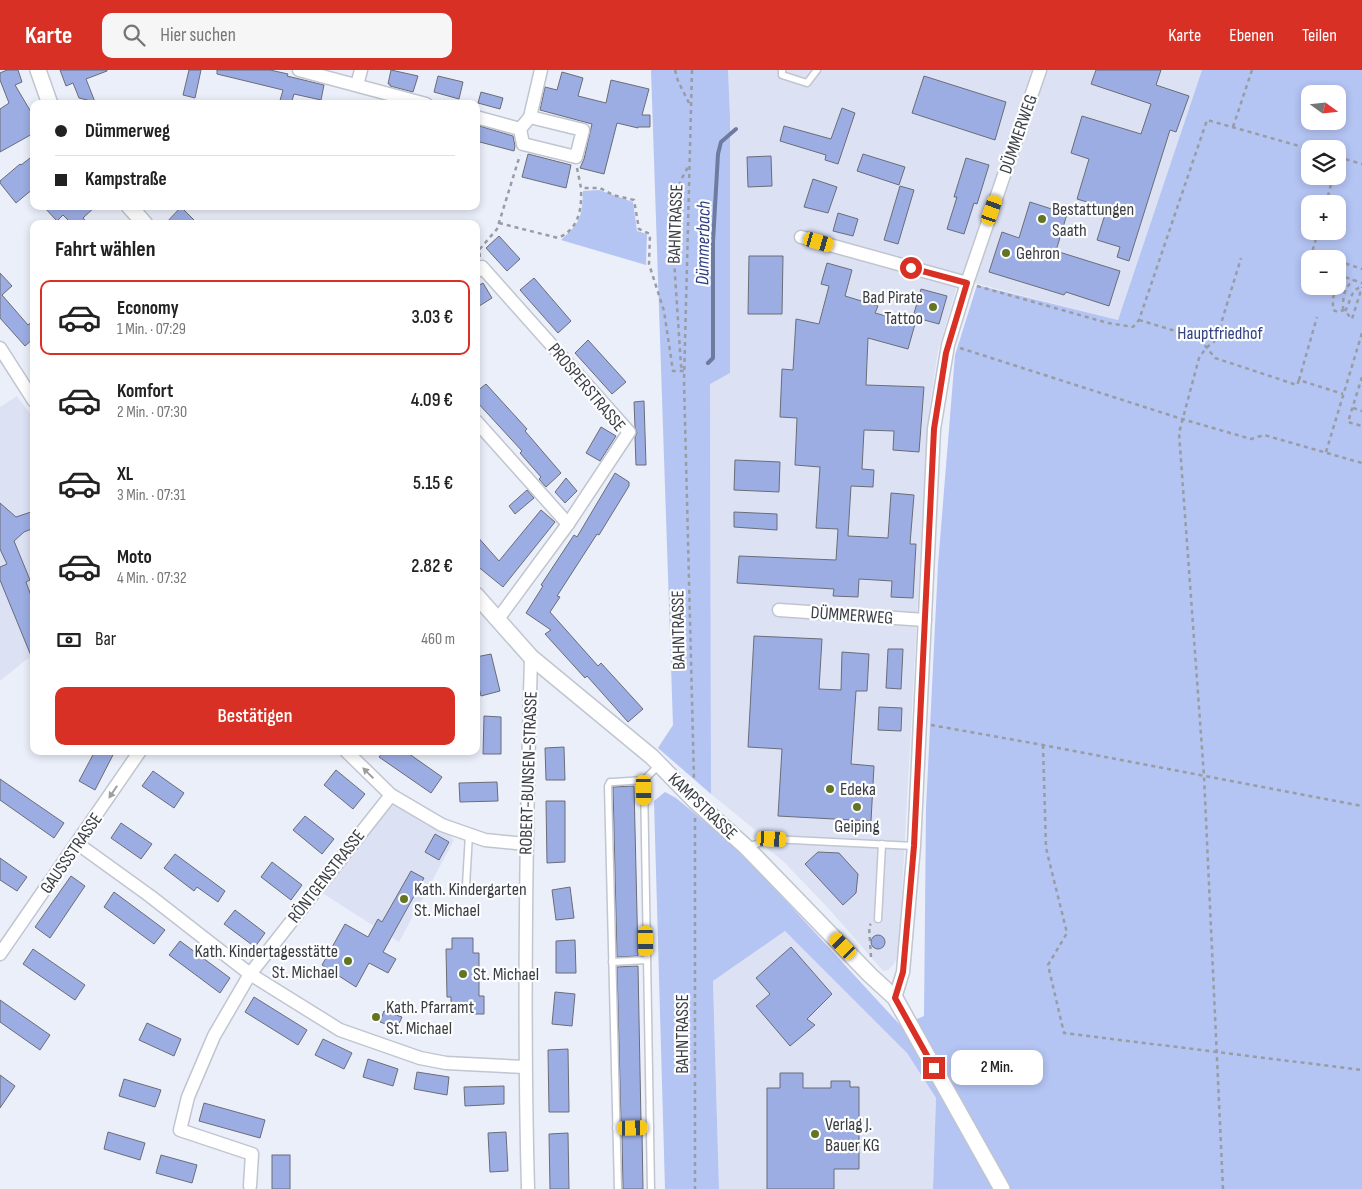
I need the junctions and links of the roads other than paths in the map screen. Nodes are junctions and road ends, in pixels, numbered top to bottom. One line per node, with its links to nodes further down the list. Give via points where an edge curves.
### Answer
1 (38, 70): 9 (street)
2 (299, 70): 8 (street)
3 (361, 70): 8 (street)
4 (542, 70): 11 (street)
5 (782, 70): 6 (lane, via 782,75 807,83)
6 (817, 70)
7 (1040, 70): 18 (street, DÜMMERWEG)
8 (357, 85): 10 (street)
9 (49, 100)
10 (411, 100)
11 (530, 116): 13 (street); 13 (street, via 583,130 576,157 523,144)
12 (480, 118): 13 (street)
13 (520, 129)
14 (133, 210): 15 (street)
15 (141, 220)
16 (801, 237): 18 (street)
17 (480, 270): 22 (street, PROSPERSTRASSE, via 629,432)
18 (967, 283): 26 (street, DÜMMERWEG, via 948,345 934,429)
19 (0, 348): 20 (street)
20 (30, 395)
21 (480, 425): 22 (street)
22 (568, 524): 25 (street, PROSPERSTRASSE)
23 (480, 599): 25 (street, KAMPSTRASSE)
24 (779, 610): 26 (street, DÜMMERWEG)
25 (498, 619): 27 (street, KAMPSTRASSE)
26 (925, 620): 37 (street, DÜMMERWEG)
27 (531, 657): 30 (street, KAMPSTRASSE); 35 (street, ROBERT-BUNSEN-STRASSE)
28 (137, 755): 34 (street, GAUSSSTRASSE, one-way to 34)
29 (350, 755): 32 (street, one-way to 29)
30 (660, 764): 31 (lane); 38 (street, KAMPSTRASSE)
31 (644, 780): 42 (lane); 43 (lane, via 610,782 608,786)
32 (391, 794): 33 (street, via 442,825); 44 (street, RÖNTGENSTRASSE)
33 (469, 834): 35 (street, via 485,840); 39 (lane)
34 (78, 844): 41 (street, GAUSSSTRASSE); 44 (street)
35 (526, 844): 46 (street, ROBERT-BUNSEN-STRASSE)
36 (882, 844): 37 (lane); 38 (lane, via 772,839); 40 (lane)
37 (914, 846): 45 (street, DÜMMERWEG, via 903,972)
38 (746, 847): 45 (street, KAMPSTRASSE)
39 (466, 886)
40 (878, 919)
41 (0, 954)
42 (647, 960): 43 (lane); 47 (lane)
43 (612, 962): 48 (lane)
44 (250, 974): 46 (street, via 340,1030 420,1058 446,1063); 49 (street, RÖNTGENSTRASSE, via 214,1036 188,1097 180,1130 252,1154)
45 (895, 998): 53 (street, KAMPSTRASSE)
46 (525, 1068): 50 (street, ROBERT-BUNSEN-STRASSE)
47 (650, 1127): 48 (lane); 52 (lane)
48 (616, 1128): 51 (lane)
49 (250, 1186)
50 (528, 1189)
51 (618, 1189)
52 (650, 1189)
53 (1002, 1189)

